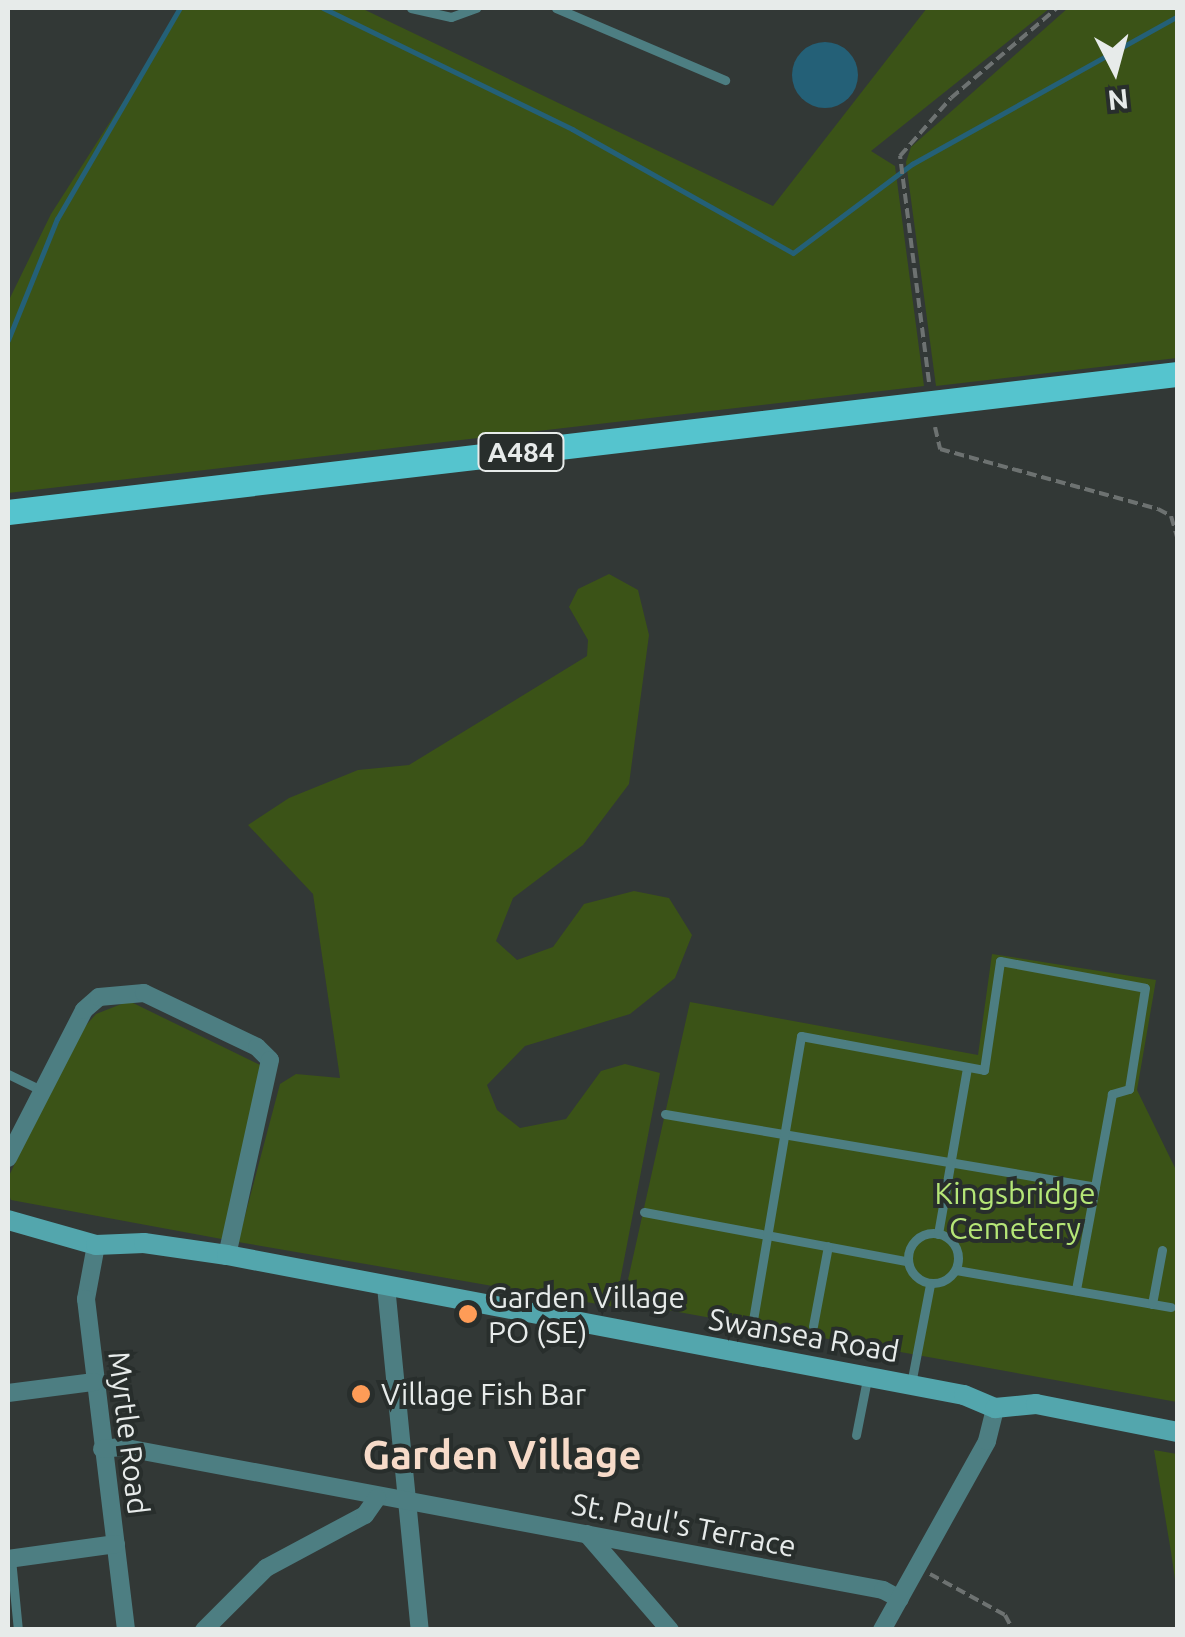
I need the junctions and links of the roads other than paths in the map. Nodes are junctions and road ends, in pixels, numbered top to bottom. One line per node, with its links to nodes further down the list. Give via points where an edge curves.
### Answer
1 (411, 8): 2 (lane, via 451,17)
2 (476, 8)
3 (556, 8): 4 (lane)
4 (724, 80)
5 (1178, 374): 6 (main road, A484)
6 (8, 512)
7 (967, 1066): 11 (lane, via 801,1036); 13 (lane); 14 (lane, via 984,1070 1000,961 1145,988 1129,1089 1112,1094)
8 (8, 1074): 9 (lane)
9 (40, 1089): 12 (street); 22 (street, via 84,1010 120,992 144,993 257,1047 270,1060 271,1076)
10 (665, 1114): 11 (lane)
11 (784, 1135): 13 (lane); 18 (lane)
12 (8, 1158)
13 (950, 1163): 14 (lane); 17 (lane)
14 (1095, 1187): 27 (lane)
15 (644, 1212): 18 (lane)
16 (8, 1220): 19 (main road, Swansea Road)
17 (938, 1234): 23 (lane, via 916,1239); 24 (lane, via 953,1244)
18 (766, 1235): 20 (lane); 30 (lane)
19 (96, 1246): 22 (main road, Swansea Road, via 144,1243); 33 (street, Myrtle Road, via 85,1288)
20 (828, 1246): 23 (lane); 31 (lane)
21 (1162, 1250): 28 (lane)
22 (227, 1255): 26 (main road, Swansea Road)
23 (907, 1261): 25 (lane, via 916,1278)
24 (956, 1270): 25 (lane); 27 (lane)
25 (930, 1284): 34 (lane)
26 (386, 1286): 32 (main road, Swansea Road); 41 (street)
27 (1076, 1290): 28 (lane)
28 (1152, 1304): 29 (lane)
29 (1170, 1307)
30 (753, 1320)
31 (814, 1326)
32 (867, 1377): 34 (main road, Swansea Road); 38 (lane)
33 (94, 1382): 35 (street); 39 (street, Myrtle Road)
34 (911, 1384): 36 (main road, Swansea Road)
35 (8, 1393)
36 (996, 1408): 37 (main road, Swansea Road, via 1036,1404); 45 (street, via 987,1441)
37 (1178, 1432)
38 (856, 1435)
39 (102, 1449): 40 (street, St. Paul's Terrace, via 121,1447); 43 (street, Myrtle Road)
40 (377, 1498): 41 (street, St. Paul's Terrace); 48 (street, via 365,1515 266,1568)
41 (404, 1502): 42 (street, St. Paul's Terrace); 49 (street)
42 (587, 1534): 45 (street, St. Paul's Terrace, via 884,1590); 50 (street)
43 (116, 1544): 44 (street); 47 (street, Myrtle Road)
44 (9, 1559): 46 (lane)
45 (900, 1599): 51 (street)
46 (18, 1630)
47 (126, 1630)
48 (204, 1630)
49 (420, 1630)
50 (670, 1630)
51 (882, 1630)

